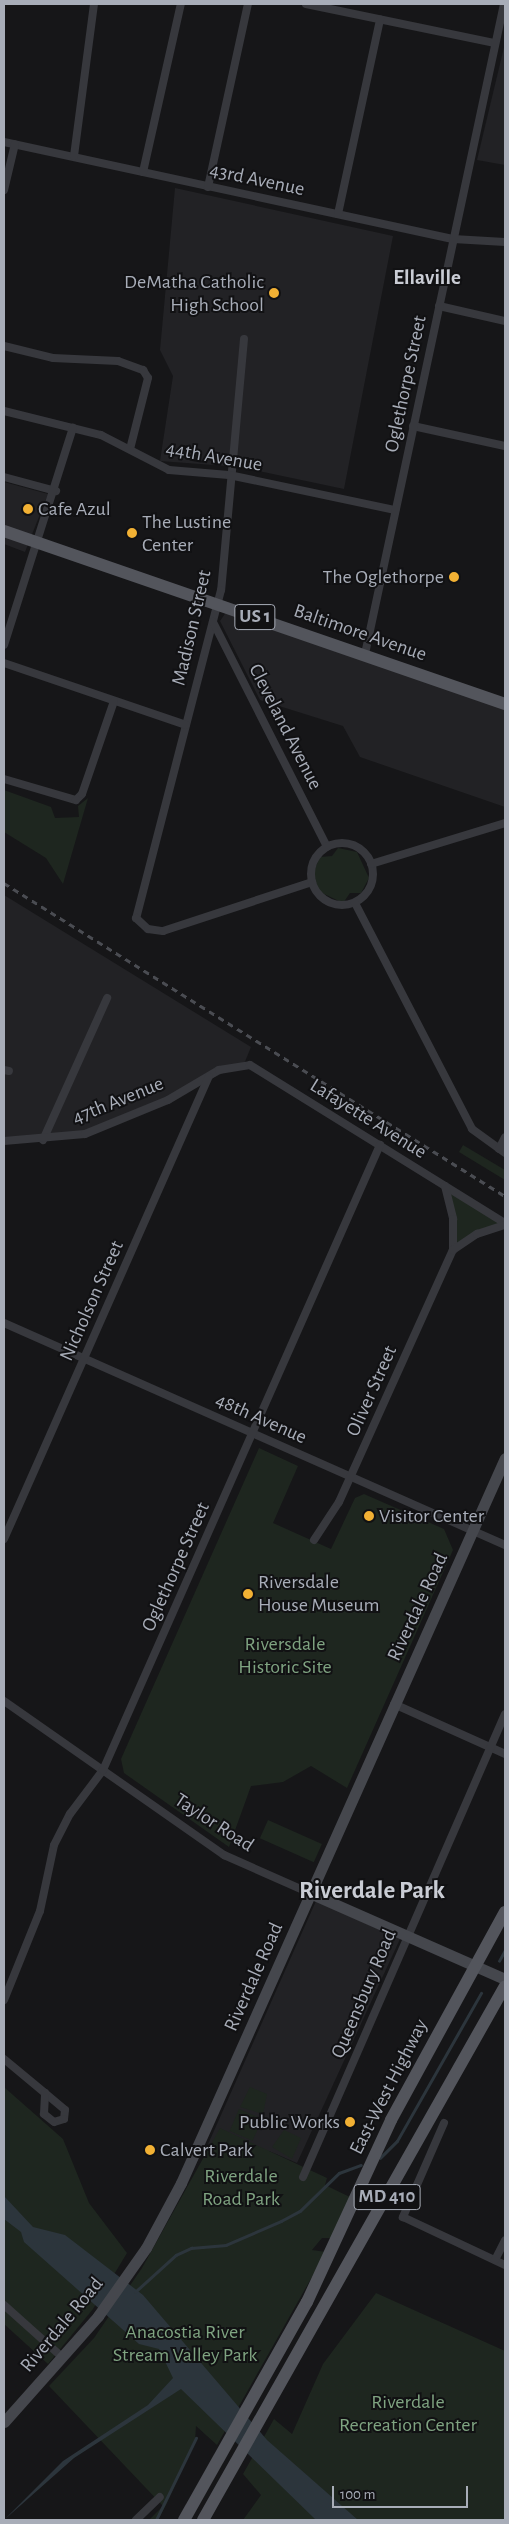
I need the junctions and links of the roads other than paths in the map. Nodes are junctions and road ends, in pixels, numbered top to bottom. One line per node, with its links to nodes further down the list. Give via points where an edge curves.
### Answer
1 (94, 4): 10 (street)
2 (180, 4): 11 (street)
3 (248, 4): 12 (street)
4 (306, 4): 6 (street)
5 (504, 4): 7 (street, Oglethorpe Street)
6 (380, 19): 7 (street); 14 (street)
7 (495, 43): 15 (street, Oglethorpe Street)
8 (4, 142): 9 (street, 43rd Avenue)
9 (15, 144): 10 (street, 43rd Avenue); 13 (street)
10 (74, 156): 11 (street, 43rd Avenue)
11 (143, 172): 12 (street, 43rd Avenue)
12 (208, 187): 14 (street, 43rd Avenue)
13 (4, 190)
14 (338, 214): 15 (street, 43rd Avenue)
15 (453, 239): 16 (street, 43rd Avenue); 17 (street, Oglethorpe Street)
16 (505, 242)
17 (439, 306): 18 (street); 22 (street, Oglethorpe Street)
18 (505, 321)
19 (244, 339): 26 (street, Madison Street)
20 (4, 346): 25 (street, via 52,358 118,362 143,370 148,378)
21 (4, 411): 23 (street, 44th Avenue)
22 (413, 426): 24 (street); 29 (street, Oglethorpe Street)
23 (73, 428): 25 (street, 44th Avenue); 28 (street)
24 (505, 446)
25 (130, 449): 26 (street, 44th Avenue, via 169,470)
26 (229, 475): 29 (street, 44th Avenue); 32 (street, Madison Street)
27 (4, 477): 28 (street)
28 (56, 492): 31 (street)
29 (395, 510): 35 (street, Oglethorpe Street)
30 (4, 531): 31 (main road, Baltimore Avenue / US 1)
31 (39, 543): 32 (main road, Baltimore Avenue / US 1); 34 (street)
32 (218, 604): 33 (street, Madison Street); 35 (main road, Baltimore Avenue / US 1)
33 (213, 622): 39 (street, Madison Street); 42 (street, Cleveland Avenue)
34 (4, 645)
35 (365, 654): 38 (main road, Baltimore Avenue / US 1)
36 (4, 663): 37 (street)
37 (114, 701): 39 (street); 40 (street, via 82,794 76,800)
38 (505, 704)
39 (186, 725): 44 (street, Madison Street, via 136,918 148,929 163,931)
40 (4, 779)
41 (505, 823): 43 (street)
42 (327, 847): 43 (street, via 354,846); 44 (street, via 314,862)
43 (371, 864): 45 (street, via 369,889)
44 (312, 882): 45 (street, via 329,903)
45 (355, 903): 52 (street, via 459,1105 477,1135)
46 (107, 998): 49 (street)
47 (209, 1076): 49 (street, 47th Avenue, via 103,1128); 51 (street, Lafayette Avenue, via 228,1067 250,1065); 57 (street, Nicholson Street)
48 (505, 1137): 52 (street)
49 (43, 1140): 50 (street, 47th Avenue)
50 (4, 1141)
51 (380, 1145): 53 (street, Lafayette Avenue); 58 (street, Oglethorpe Street)
52 (502, 1151)
53 (445, 1186): 54 (street, Lafayette Avenue); 55 (street, Oliver Street, via 453,1219)
54 (505, 1224): 55 (street, via 477,1234)
55 (453, 1250): 60 (street, Oliver Street)
56 (4, 1323): 57 (street, 48th Avenue)
57 (84, 1358): 58 (street, 48th Avenue); 62 (street, Nicholson Street)
58 (253, 1434): 60 (street, 48th Avenue); 70 (street, Oglethorpe Street)
59 (505, 1458): 61 (street, Riverdale Road)
60 (351, 1477): 61 (street, 48th Avenue); 63 (street, Oliver Street, via 331,1519)
61 (473, 1531): 64 (street, 48th Avenue); 66 (street, Riverdale Road)
62 (4, 1539)
63 (314, 1540)
64 (505, 1545)
65 (4, 1701): 70 (street, Taylor Road)
66 (394, 1704): 68 (street); 71 (street, Riverdale Road)
67 (505, 1714): 68 (street, Queensbury Road)
68 (491, 1747): 69 (street); 73 (street, Queensbury Road)
69 (505, 1754)
70 (104, 1770): 71 (street, Taylor Road, via 224,1855); 77 (street, Oglethorpe Street, via 70,1814 54,1845 40,1911)
71 (312, 1894): 73 (street, Taylor Road); 86 (street, Riverdale Road, via 200,2144 131,2271)
72 (505, 1912): 74 (main road, East-West Highway / MD 410)
73 (407, 1936): 74 (street, Taylor Road); 81 (street, Queensbury Road)
74 (475, 1966): 75 (street, Taylor Road); 90 (main road, East-West Highway / MD 410, via 391,2120 322,2270)
75 (505, 1979)
76 (505, 1986): 91 (main road, MD 410)
77 (4, 2000)
78 (4, 2059): 79 (street)
79 (45, 2093)
80 (444, 2123): 83 (street, via 403,2217)
81 (303, 2177)
82 (505, 2240): 83 (street)
83 (495, 2260): 84 (street)
84 (505, 2265)
85 (4, 2305): 86 (street)
86 (62, 2357): 87 (street, Riverdale Road)
87 (4, 2422)
88 (160, 2497): 89 (street)
89 (136, 2520)
90 (184, 2520)
91 (204, 2520)

